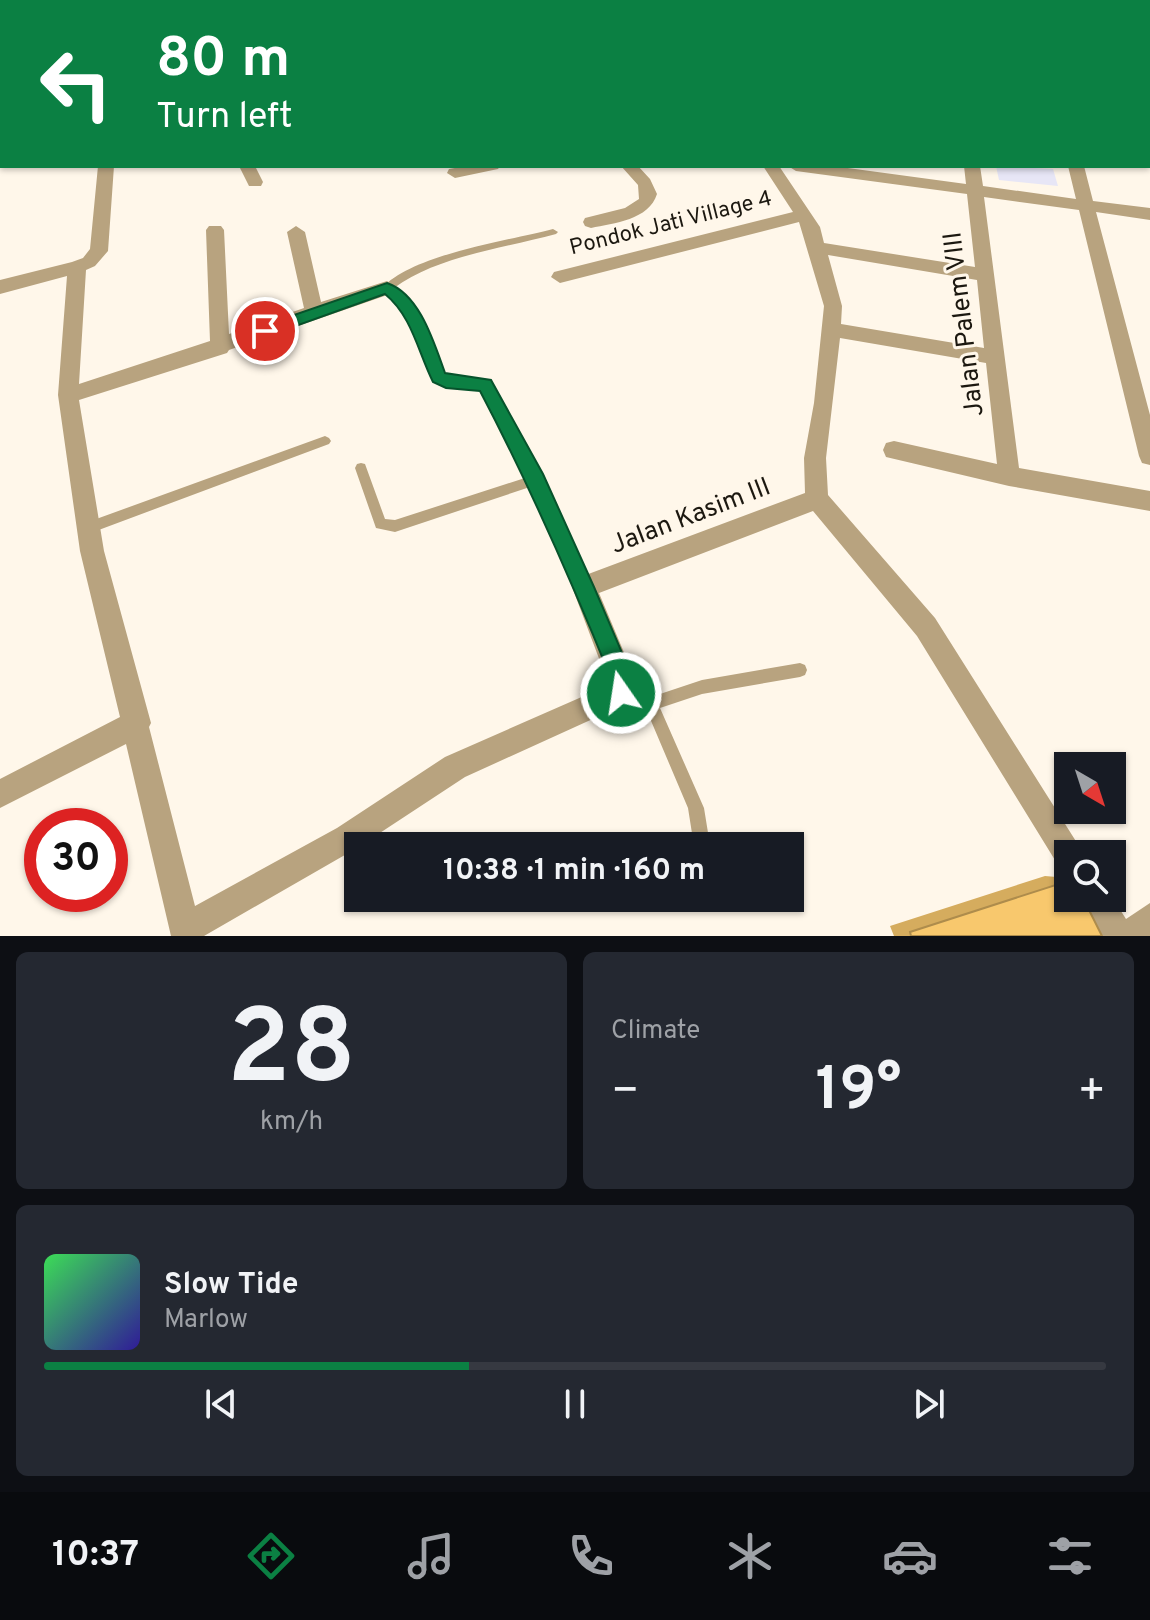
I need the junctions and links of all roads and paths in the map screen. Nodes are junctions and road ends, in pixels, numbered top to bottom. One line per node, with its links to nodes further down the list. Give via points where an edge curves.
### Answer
1 (106, 168): 20 (street, via 99,251)
2 (248, 168): 10 (street)
3 (481, 168): 9 (street)
4 (631, 168): 15 (street, via 647,186 646,204)
5 (772, 168): 14 (street)
6 (809, 168): 11 (street)
7 (972, 168): 11 (street, Jalan Palem VIII)
8 (1077, 168): 12 (street)
9 (455, 173)
10 (255, 182)
11 (976, 193): 12 (street); 21 (street, Jalan Palem VIII)
12 (1086, 205): 13 (street); 32 (street)
13 (1150, 214)
14 (799, 217): 19 (street); 22 (street, Pondok Jati Village 4)
15 (591, 222)
16 (215, 230): 27 (street)
17 (296, 232): 25 (street)
18 (553, 232): 24 (lane, via 454,258 396,279)
19 (819, 248): 21 (street); 26 (street, via 833,306)
20 (77, 267): 23 (street); 29 (street)
21 (985, 275): 28 (street, Jalan Palem VIII)
22 (560, 277)
23 (0, 287)
24 (387, 288): 25 (street); 35 (lane, via 400,298 422,333 438,377 478,382 492,393)
25 (314, 311): 27 (street)
26 (833, 330): 28 (street); 36 (street, via 815,458)
27 (220, 348): 29 (street)
28 (995, 357): 34 (street, Jalan Palem VIII)
29 (68, 395): 38 (street)
30 (325, 441): 38 (lane)
31 (894, 450): 34 (street)
32 (1150, 456)
33 (361, 468): 35 (lane, via 380,524 395,526)
34 (1009, 476): 37 (street)
35 (536, 480): 39 (lane)
36 (817, 499): 39 (street, Jalan Kasim III); 46 (street, via 926,627)
37 (1150, 501)
38 (88, 528): 43 (street)
39 (584, 587): 41 (street, via 623,681)
40 (800, 670): 42 (lane, via 702,687)
41 (621, 693): 42 (lane); 49 (street, via 455,767)
42 (651, 704): 45 (lane, via 696,808)
43 (137, 723): 44 (street); 49 (street)
44 (0, 794)
45 (700, 832)
46 (1060, 840)
47 (1103, 912): 50 (street)
48 (1150, 919): 51 (street)
49 (187, 932)
50 (1118, 936)
51 (1130, 936)

